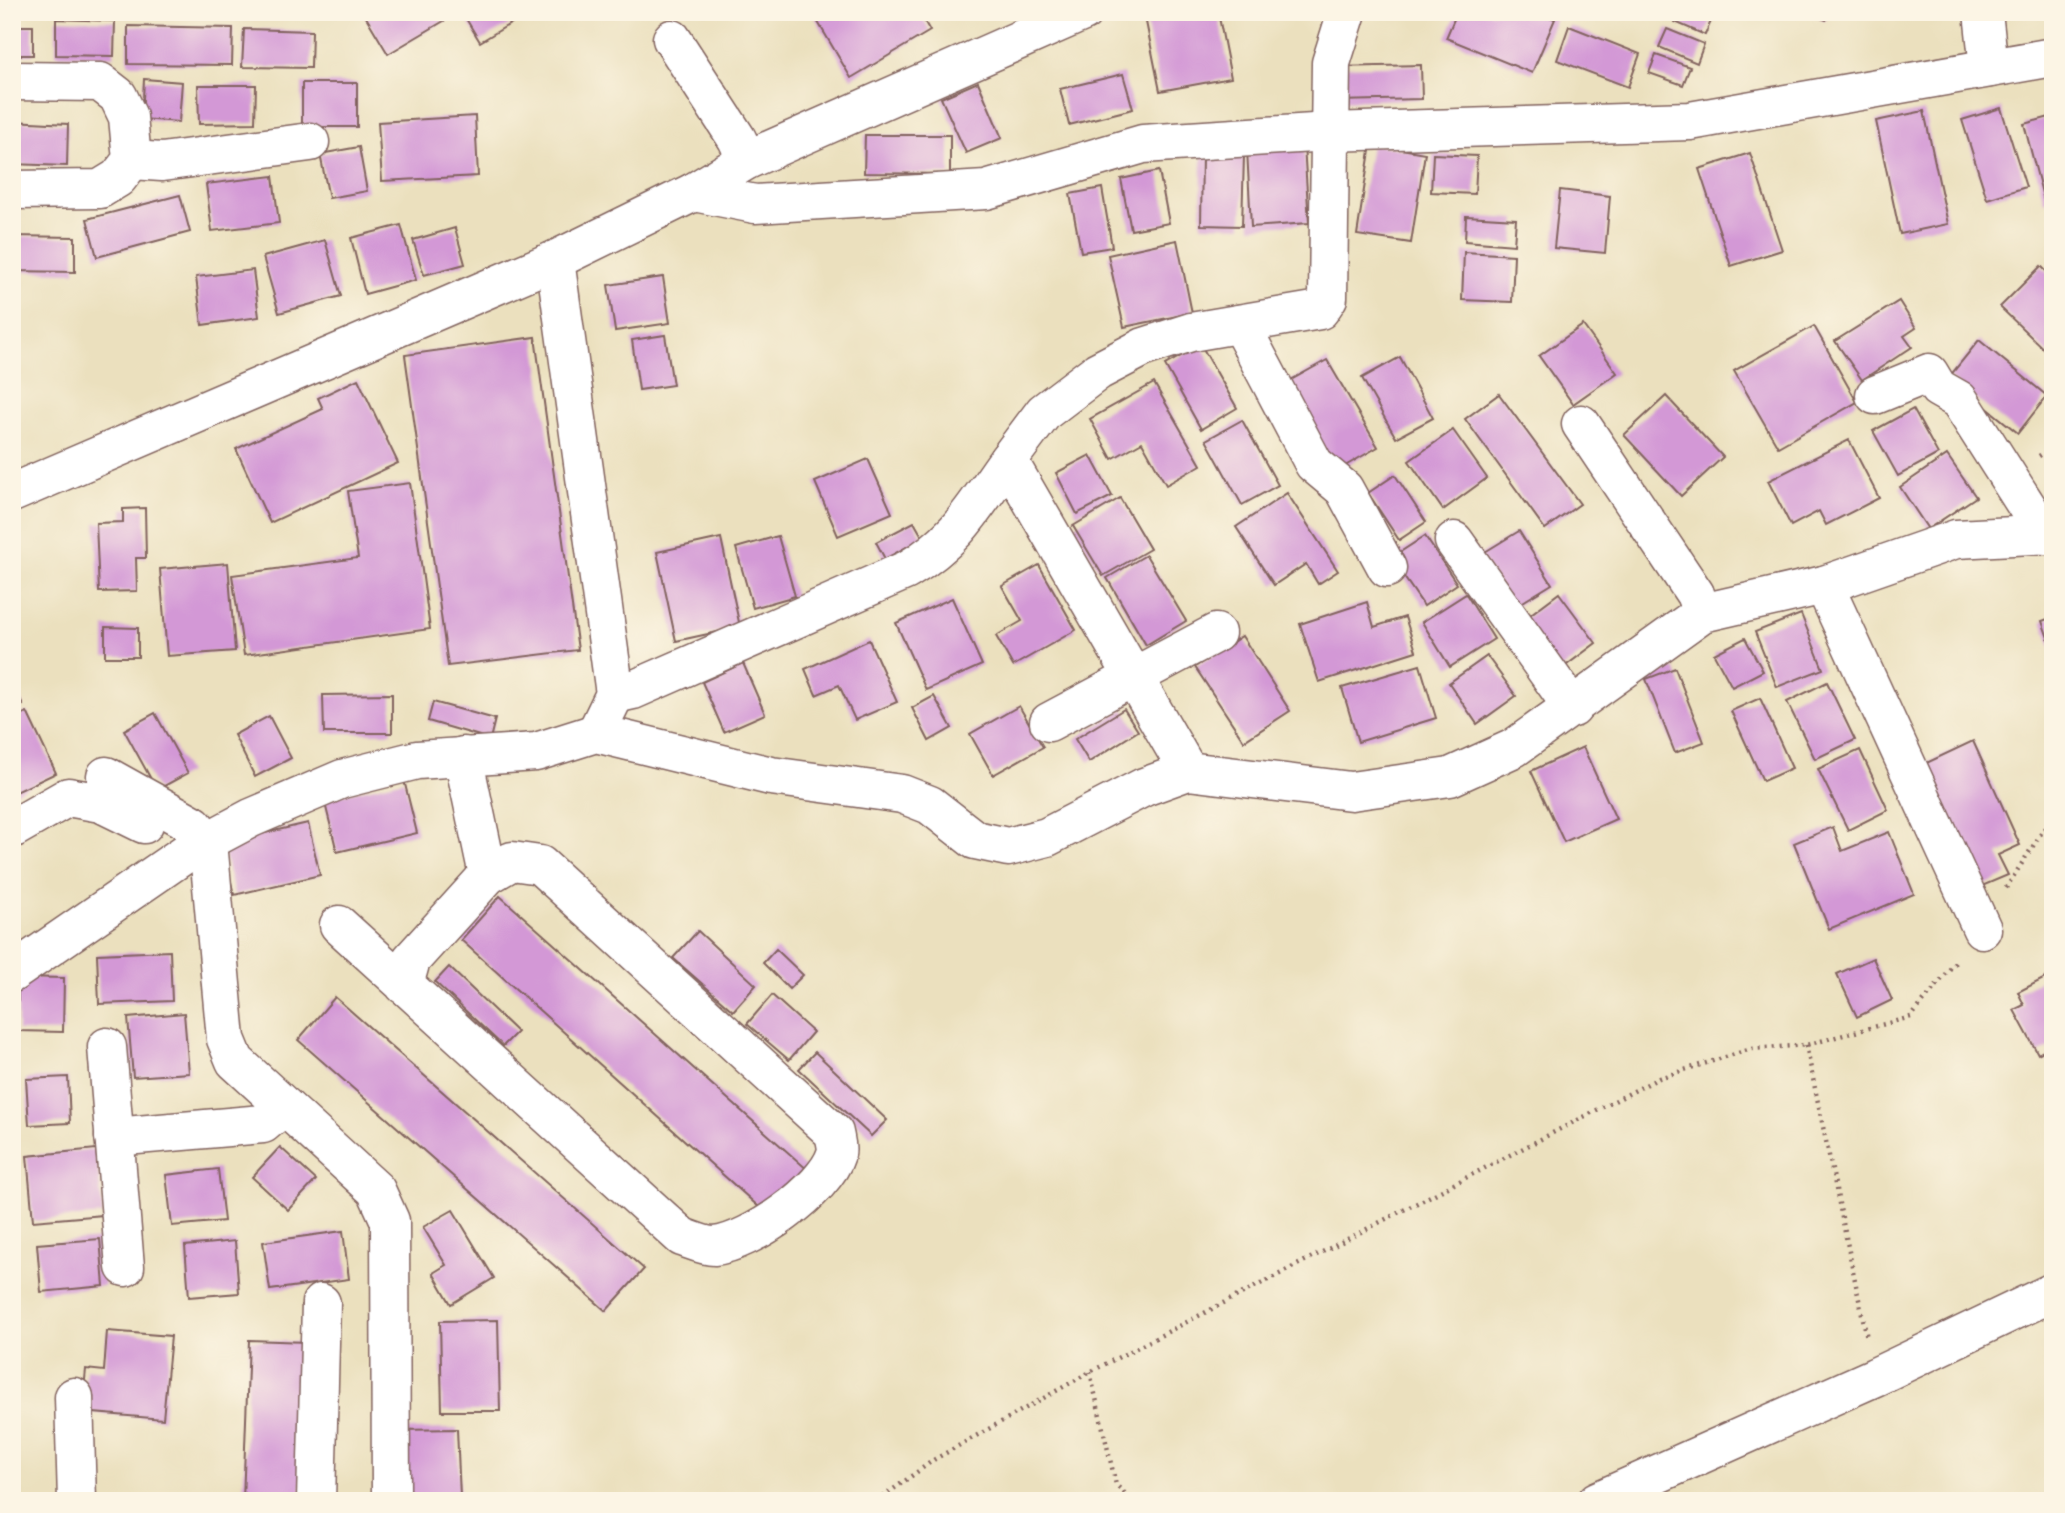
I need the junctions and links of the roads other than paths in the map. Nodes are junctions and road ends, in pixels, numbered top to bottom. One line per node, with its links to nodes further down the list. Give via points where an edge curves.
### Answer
1 (1347, 12): 8 (street, via 1331,63)
2 (1983, 12): 6 (street)
3 (1080, 13): 11 (street)
4 (672, 40): 11 (street)
5 (2053, 57): 6 (street)
6 (1989, 68): 8 (street, via 1690,121)
7 (12, 81): 10 (street, via 100,82 118,96 128,117)
8 (1329, 132): 13 (street, via 1143,144 986,190 755,204); 15 (street, via 1328,298 1320,310)
9 (310, 142): 10 (street, via 162,162)
10 (132, 160): 12 (street, via 118,178 100,189)
11 (747, 160): 13 (street)
12 (12, 190)
13 (694, 192): 14 (street)
14 (555, 260): 19 (street); 27 (street)
15 (1240, 324): 18 (street, via 1191,332 1144,347 1098,372 1044,412); 22 (street, via 1314,464 1344,489)
16 (1875, 395): 20 (street, via 1928,373 1938,388 1959,400)
17 (1581, 424): 24 (street, via 1695,594)
18 (1008, 460): 26 (street); 27 (street, via 962,526 926,558 633,690)
19 (12, 493)
20 (2049, 534): 23 (street, via 1956,539)
21 (1454, 541): 28 (street)
22 (1387, 568)
23 (1824, 585): 24 (street); 38 (street)
24 (1702, 612): 28 (street)
25 (1216, 633): 26 (street)
26 (1135, 677): 29 (street); 32 (street)
27 (615, 694): 30 (street)
28 (1573, 708): 32 (street, via 1514,748 1450,777 1352,791)
29 (1049, 722)
30 (596, 733): 31 (street, via 536,752); 32 (street, via 771,776 902,794 930,804 975,840 1008,847 1047,837 1144,787)
31 (463, 757): 35 (street, via 417,760 342,779); 36 (street)
32 (1188, 771)
33 (106, 776): 35 (street, via 194,825)
34 (12, 829): 35 (street, via 68,797 101,803 172,838)
35 (199, 846): 39 (street); 42 (street, via 226,1039 235,1061)
36 (488, 874): 40 (street, via 411,960); 40 (street, via 512,862 541,865 834,1133 837,1152 827,1173 789,1211 763,1227 713,1246 682,1237)
37 (339, 925): 40 (street)
38 (1982, 929)
39 (12, 973)
40 (404, 985)
41 (107, 1048): 43 (street)
42 (284, 1106): 43 (street, via 263,1124); 50 (street, via 376,1191 390,1221)
43 (114, 1137): 44 (street)
44 (125, 1267)
45 (2053, 1292): 51 (street)
46 (321, 1303): 49 (street)
47 (74, 1397): 48 (street)
48 (77, 1501)
49 (316, 1501)
50 (391, 1501)
51 (1597, 1501)

